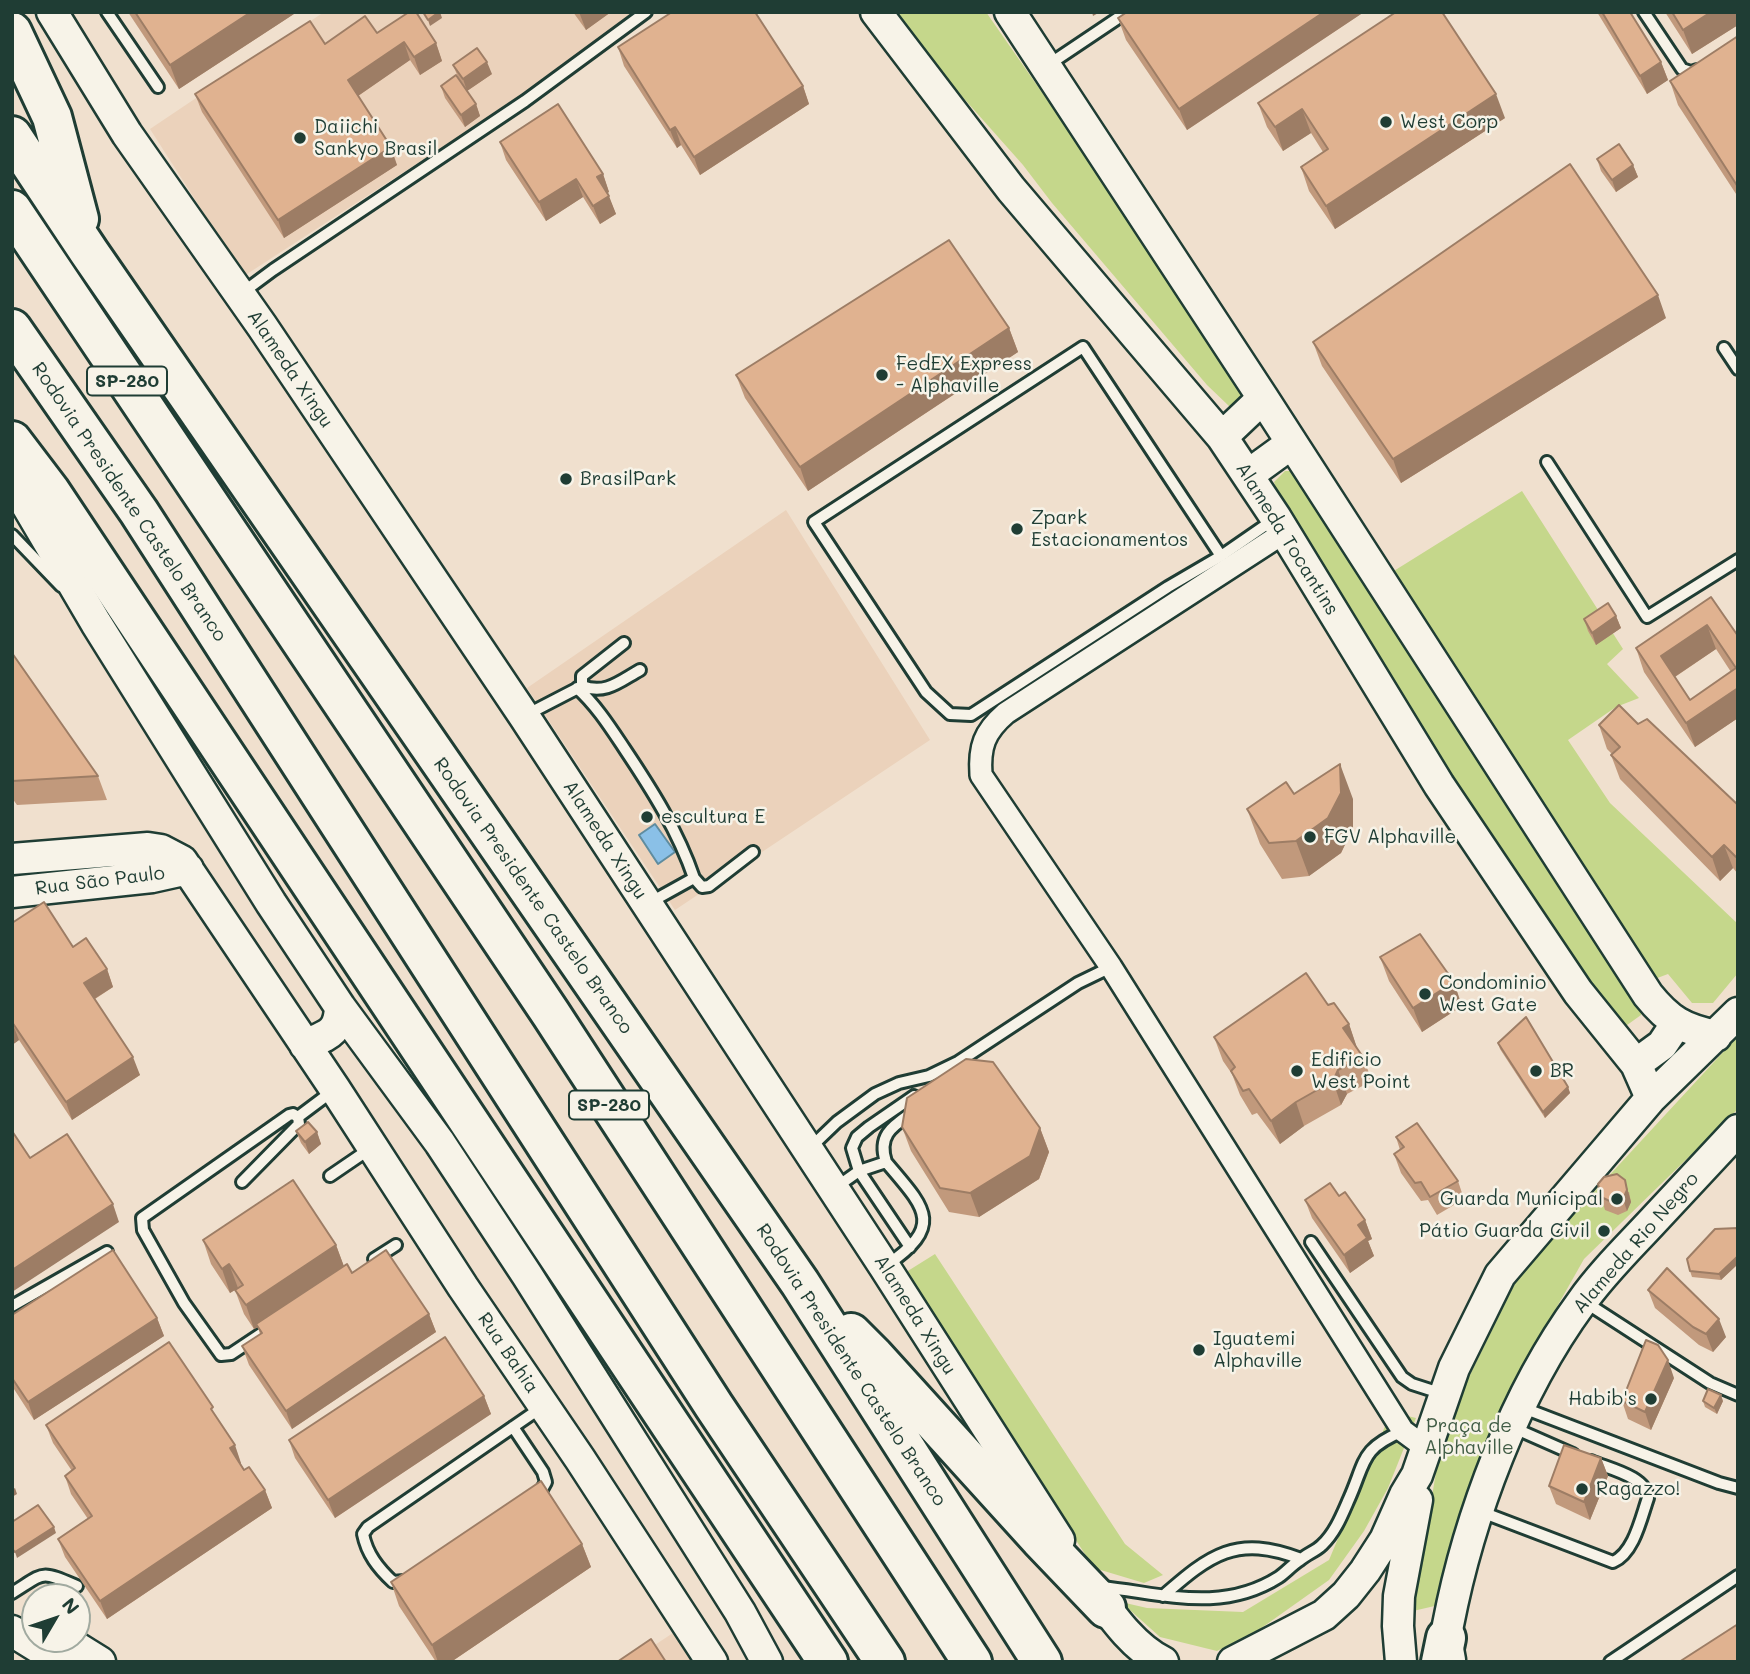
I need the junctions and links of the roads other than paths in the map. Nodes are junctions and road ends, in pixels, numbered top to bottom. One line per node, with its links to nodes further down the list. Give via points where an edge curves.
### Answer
1 (52, 12): 15 (main road, Alameda Xingu, via 127,134)
2 (107, 12): 11 (lane)
3 (646, 12): 15 (lane, via 572,68)
4 (876, 12): 20 (main road, Alameda Tocantins, via 1011,190)
5 (1010, 12): 10 (main road)
6 (1127, 12): 10 (lane)
7 (1644, 12): 9 (lane, via 1682,69 1691,72)
8 (12, 32): 14 (highway, via 52,117)
9 (1708, 63)
10 (1045, 66): 19 (main road)
11 (158, 87)
12 (12, 136): 14 (highway, Rodovia Presidente Castelo Branco)
13 (12, 210): 95 (highway, SP-280, via 551,1014)
14 (87, 248): 68 (highway, Rodovia Presidente Castelo Branco)
15 (240, 295): 34 (main road, Alameda Xingu)
16 (12, 329): 94 (highway, Rodovia Presidente Castelo Branco / SP-280, via 147,524 714,1406)
17 (1724, 348): 18 (lane)
18 (1738, 369)
19 (1263, 398): 20 (main road); 22 (main road)
20 (1222, 437): 24 (main road, Alameda Tocantins)
21 (12, 441): 93 (highway, via 50,491)
22 (1292, 443): 24 (main road); 45 (main road, via 1648,995)
23 (1547, 462): 29 (lane, via 1647,617)
24 (1248, 475): 26 (main road, Alameda Tocantins)
25 (12, 480): 30 (main road)
26 (1281, 525): 28 (lane); 42 (street, via 1006,713 985,737 979,756 981,775); 48 (main road, Alameda Tocantins, via 1439,785 1578,992)
27 (12, 536): 30 (lane)
28 (1220, 556): 28 (lane, via 971,715 950,714 926,692 814,522 1083,346)
29 (1738, 560)
30 (96, 623): 43 (main road)
31 (624, 643): 33 (lane, via 582,676)
32 (640, 670): 33 (lane, via 608,688)
33 (580, 687): 34 (lane); 39 (lane, via 655,794)
34 (524, 716): 41 (main road, Alameda Xingu)
35 (119, 851): 37 (main road, Rua São Paulo); 38 (main road, Rua Bahia)
36 (753, 852): 39 (lane, via 709,886 702,887)
37 (12, 859)
38 (150, 862): 40 (main road, Rua São Paulo); 47 (main road, Rua Bahia, via 171,854 188,869)
39 (694, 878): 41 (lane)
40 (12, 892)
41 (647, 904): 56 (main road, Alameda Xingu)
42 (1111, 967): 56 (lane, via 1077,983 958,1062 875,1094); 77 (street)
43 (340, 1007): 47 (main road, via 340,1022 331,1033); 92 (main road, via 520,1264)
44 (1738, 1013): 46 (main road)
45 (1676, 1024): 46 (main road); 48 (main road, via 1662,1045)
46 (1716, 1035): 51 (main road)
47 (304, 1045): 49 (main road, Rua Bahia)
48 (1636, 1064): 51 (main road, Alameda Tocantins)
49 (335, 1089): 53 (lane); 55 (main road, Rua Bahia)
50 (914, 1096): 58 (lane, via 857,1137 852,1148)
51 (1651, 1098): 72 (main road, via 1500,1275)
52 (920, 1107): 57 (lane, via 891,1127 882,1150)
53 (299, 1117): 60 (lane, via 299,1124); 71 (lane, via 289,1115 142,1218 143,1230 184,1303 222,1355 231,1354)
54 (1738, 1130): 69 (main road, Alameda Rio Negro)
55 (372, 1147): 59 (lane); 74 (main road, Rua Bahia)
56 (808, 1150): 61 (main road, Alameda Xingu)
57 (887, 1162): 58 (lane); 64 (lane, via 923,1212 924,1228)
58 (859, 1171): 61 (lane); 64 (lane)
59 (330, 1176)
60 (242, 1182)
61 (834, 1189): 67 (main road, Alameda Xingu)
62 (1311, 1242): 72 (lane, via 1402,1377)
63 (396, 1244): 66 (lane)
64 (910, 1247): 67 (lane)
65 (107, 1252): 70 (lane)
66 (363, 1266)
67 (884, 1266): 87 (main road, Alameda Xingu)
68 (800, 1283): 87 (highway); 96 (highway, Rodovia Presidente Castelo Branco)
69 (1583, 1300): 73 (lane, via 1710,1383); 75 (main road, Alameda Rio Negro, via 1554,1342)
70 (12, 1306)
71 (275, 1325)
72 (1444, 1394): 77 (main road)
73 (1738, 1395)
74 (544, 1406): 76 (lane); 91 (main road, Rua Bahia)
75 (1516, 1417): 78 (lane); 80 (main road, Alameda Rio Negro); 80 (lane, via 1641,1482 1648,1490 1628,1550 1613,1562)
76 (513, 1427): 79 (lane, via 546,1482); 82 (lane, via 363,1534 366,1548 393,1582)
77 (1416, 1451): 81 (lane, via 1381,1440 1367,1454 1335,1530 1322,1546); 98 (main road, via 1405,1495 1385,1540 1346,1595 1324,1615); 99 (main road, via 1416,1505 1399,1596)
78 (1738, 1488)
79 (522, 1506)
80 (1479, 1511): 89 (main road, Alameda Rio Negro, via 1458,1576)
81 (1301, 1559): 86 (lane, via 1278,1577 1247,1591 1206,1600); 86 (lane, via 1274,1550 1234,1548 1209,1559)
82 (417, 1575)
83 (1738, 1576): 100 (lane)
84 (28, 1583): 85 (lane, via 49,1574)
85 (70, 1583)
86 (1163, 1596): 87 (lane)
87 (1098, 1597): 97 (main road, Alameda Xingu, via 1132,1639)
88 (12, 1632): 90 (main road)
89 (1445, 1654)
90 (62, 1662)
91 (712, 1662)
92 (767, 1662)
93 (828, 1662)
94 (885, 1662)
95 (972, 1662)
96 (1042, 1662)
97 (1163, 1662)
98 (1233, 1662)
99 (1401, 1662)
100 (1610, 1662)

